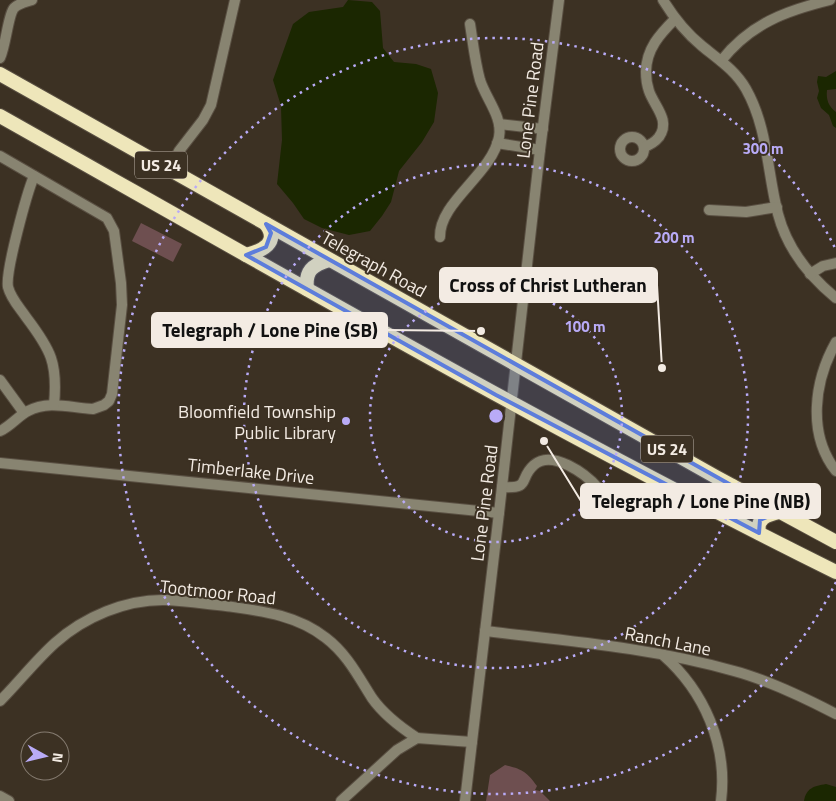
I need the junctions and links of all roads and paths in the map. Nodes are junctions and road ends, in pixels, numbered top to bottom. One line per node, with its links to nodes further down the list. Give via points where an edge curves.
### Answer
1 (32, 0): 6 (street)
2 (235, 0): 19 (street, via 211,105)
3 (559, 0): 14 (street, Lone Pine Road)
4 (663, 0): 7 (street)
5 (830, 0): 10 (street, via 766,22 739,41)
6 (12, 3): 9 (street)
7 (675, 19): 10 (street); 16 (street, via 657,39 648,56 647,82 663,126 658,139)
8 (470, 24): 13 (street, via 478,73)
9 (0, 58)
10 (721, 61): 21 (street, via 741,81 754,105 764,135)
11 (0, 74): 19 (highway, Telegraph Road / US 24)
12 (0, 116): 25 (highway, US 24)
13 (499, 124): 14 (street); 15 (street)
14 (543, 129): 17 (street, Lone Pine Road)
15 (497, 143): 17 (street); 24 (street, via 442,222)
16 (644, 147)
17 (540, 150): 32 (street, Lone Pine Road)
18 (0, 156): 20 (street)
19 (169, 170): 23 (highway, Telegraph Road / US 24)
20 (34, 176): 35 (street, via 8,287 51,355 55,371); 35 (street, via 103,214 111,222 121,283 114,385 109,401 93,409)
21 (777, 207): 22 (street, via 746,212); 28 (street, via 792,247)
22 (709, 210)
23 (266, 224): 25 (highway, via 271,233 269,244); 26 (highway, Telegraph Road / US 24)
24 (440, 237)
25 (246, 255): 29 (highway, US 24)
26 (329, 260): 29 (highway, via 319,263 309,272); 32 (highway, Telegraph Road / US 24)
27 (836, 263): 28 (street)
28 (810, 274): 30 (street)
29 (307, 289): 34 (highway, US 24)
30 (836, 298)
31 (836, 342): 39 (street, via 819,392 817,430 823,450)
32 (516, 364): 34 (street, Lone Pine Road); 40 (highway, Telegraph Road / US 24)
33 (0, 380): 36 (street)
34 (512, 404): 41 (street, Lone Pine Road); 43 (highway, US 24)
35 (54, 405): 36 (street, via 40,406)
36 (24, 413): 37 (street)
37 (0, 432)
38 (0, 463): 45 (street, Timberlake Drive)
39 (836, 471)
40 (732, 486): 43 (highway, via 732,503); 44 (highway, Telegraph Road / US 24)
41 (502, 487): 42 (street, via 520,486 535,465 551,460 563,463 590,479); 45 (street, Lone Pine Road)
42 (598, 488)
43 (715, 511): 46 (highway, US 24)
44 (779, 512): 46 (highway, via 763,517 759,524); 47 (highway, Telegraph Road / US 24)
45 (499, 513): 49 (street, Lone Pine Road)
46 (760, 534): 48 (highway, US 24)
47 (836, 542)
48 (836, 572)
49 (485, 631): 50 (street, Ranch Lane); 54 (street, Lone Pine Road)
50 (662, 654): 52 (street, Ranch Lane, via 736,671); 59 (street, via 679,669 705,707 720,760)
51 (0, 701): 53 (street, Tootmoor Road, via 53,645 90,618 152,600 183,602 260,610 307,625 336,646 383,711)
52 (836, 714)
53 (417, 738): 54 (street); 57 (street, via 397,750)
54 (472, 742): 58 (street, Lone Pine Road)
55 (0, 796): 56 (street)
56 (9, 801)
57 (341, 801)
58 (464, 801)
59 (721, 801)

